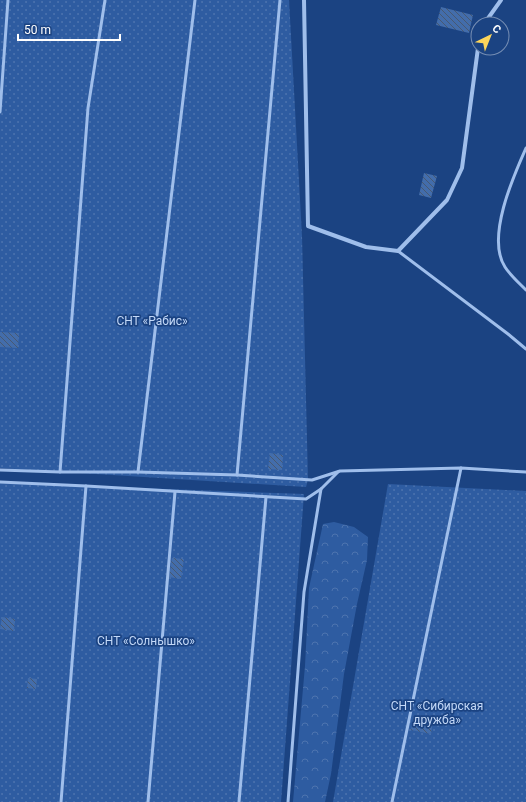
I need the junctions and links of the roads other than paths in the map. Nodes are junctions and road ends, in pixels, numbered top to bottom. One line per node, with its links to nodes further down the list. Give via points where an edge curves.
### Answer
1 (8, 0): 9 (lane)
2 (105, 0): 17 (lane, via 88,108)
3 (195, 0): 18 (lane)
4 (280, 0): 20 (lane)
5 (304, 0): 11 (street, via 308,226 366,247)
6 (501, 0): 7 (street)
7 (490, 16)
8 (477, 56): 11 (street, via 462,168 447,200)
9 (0, 112)
10 (526, 148): 12 (lane, via 504,203 498,236 499,252 504,266)
11 (398, 251): 13 (lane)
12 (526, 290)
13 (526, 349)
14 (461, 468): 16 (lane); 19 (lane); 31 (lane)
15 (0, 470): 17 (lane)
16 (340, 471): 20 (lane, via 312,480); 24 (lane)
17 (60, 472): 18 (lane)
18 (138, 472): 20 (lane)
19 (526, 472)
20 (237, 475)
21 (0, 482): 22 (lane); 23 (lane)
22 (86, 486): 25 (lane); 27 (lane)
23 (0, 488)
24 (321, 490): 26 (lane, via 306,499); 30 (lane, via 304,592)
25 (175, 492): 26 (lane); 28 (lane)
26 (266, 496): 29 (lane)
27 (61, 802)
28 (148, 802)
29 (239, 802)
30 (288, 802)
31 (392, 802)

